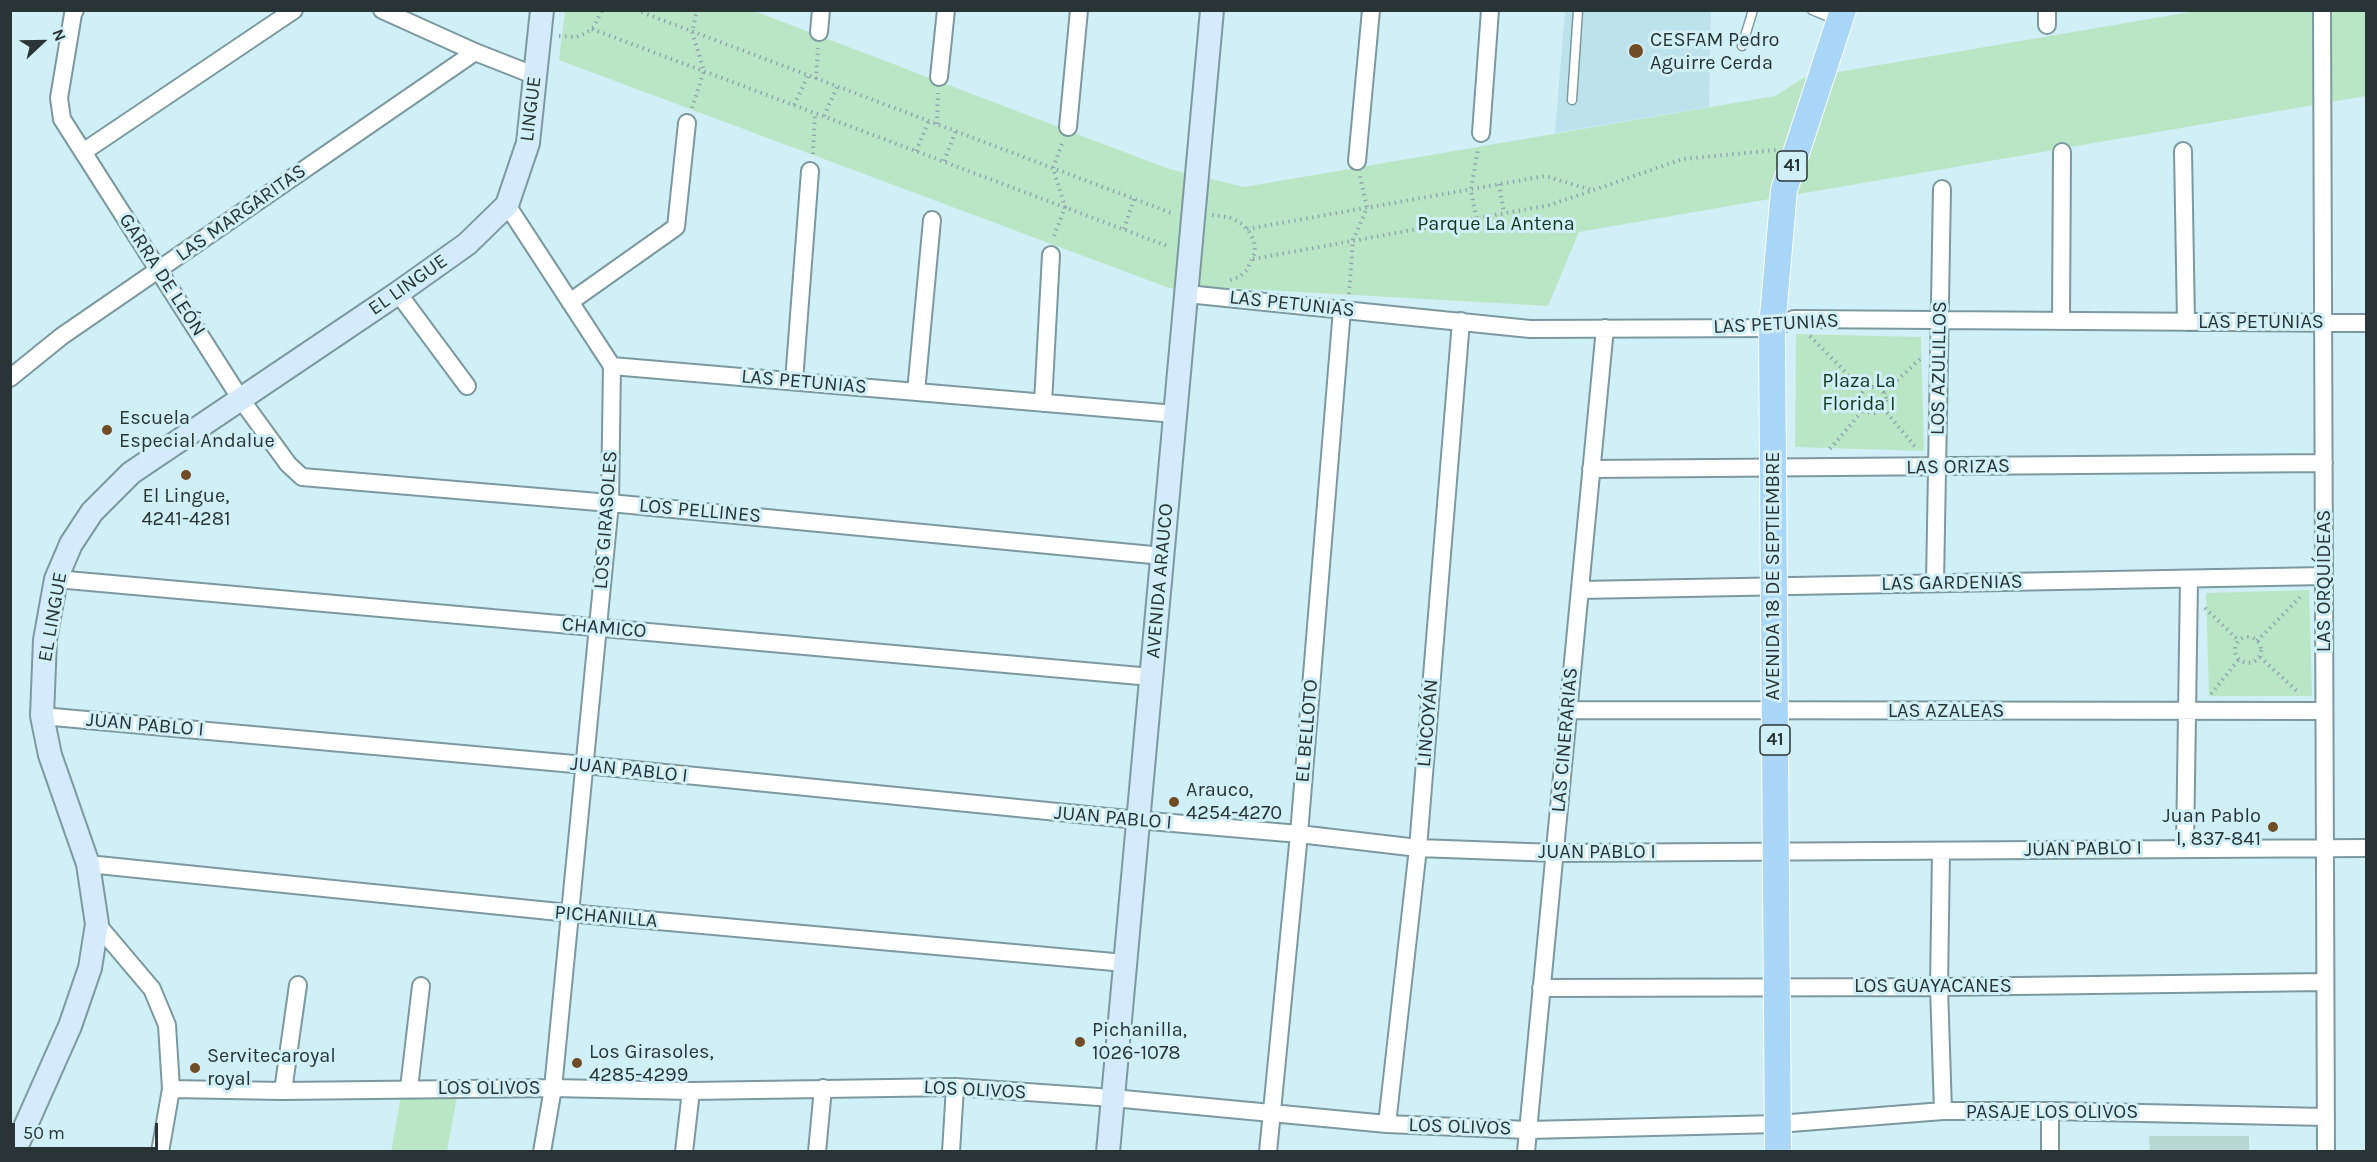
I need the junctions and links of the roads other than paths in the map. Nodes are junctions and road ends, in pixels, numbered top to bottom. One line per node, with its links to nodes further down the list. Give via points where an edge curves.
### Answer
1 (75, 10): 26 (street, GARRA DE LEÓN, via 59,98 62,118)
2 (294, 10): 26 (street)
3 (382, 10): 18 (street)
4 (542, 10): 19 (street, LINGUE)
5 (821, 10): 16 (street)
6 (946, 10): 20 (street)
7 (1079, 10): 23 (street)
8 (1212, 10): 36 (street, AVENIDA ARAUCO)
9 (1371, 10): 28 (street)
10 (1491, 10): 24 (street)
11 (1578, 10): 21 (lane)
12 (1753, 10): 17 (lane)
13 (1812, 10): 15 (lane)
14 (2322, 10): 43 (street, LAS ORQUÍDEAS)
15 (1841, 16): 45 (main road, AVENIDA 18 DE SEPTIEMBRE / 41, via 1784,190)
16 (819, 32)
17 (1742, 46)
18 (475, 52): 19 (street); 34 (street, LAS MARGARITAS)
19 (536, 75): 31 (street, LINGUE, via 528,144)
20 (939, 77)
21 (1572, 100)
22 (687, 123): 37 (street, via 676,227)
23 (1068, 127)
24 (1482, 133)
25 (2183, 151): 42 (street)
26 (83, 152): 34 (street, GARRA DE LEÓN)
27 (2062, 152): 41 (street)
28 (1357, 161)
29 (810, 171): 49 (street)
30 (1942, 189): 39 (street, LOS AZULILLOS)
31 (507, 205): 35 (street, EL LINGUE, via 467,244); 37 (street)
32 (932, 220): 51 (street)
33 (1051, 255): 53 (street)
34 (159, 269): 48 (street, LAS MARGARITAS, via 62,336); 52 (street, GARRA DE LEÓN)
35 (398, 293): 50 (street); 52 (street, EL LINGUE)
36 (1186, 294): 38 (street, LAS PETUNIAS); 54 (street, AVENIDA ARAUCO)
37 (570, 302): 47 (street)
38 (1345, 310): 40 (street, LAS PETUNIAS); 76 (street, EL BELLOTO)
39 (1940, 320): 41 (street, LAS PETUNIAS); 45 (street, LAS PETUNIAS); 56 (street, LOS AZULILLOS)
40 (1461, 321): 46 (street, LAS PETUNIAS, via 1530,329); 77 (street, LINCOYÁN)
41 (2061, 321): 42 (street, LAS PETUNIAS)
42 (2186, 322): 43 (street, LAS PETUNIAS)
43 (2323, 323): 44 (street, LAS PETUNIAS); 55 (street, LAS ORQUÍDEAS)
44 (2367, 323)
45 (1783, 324): 46 (street, LAS PETUNIAS); 57 (main road, AVENIDA 18 DE SEPTIEMBRE / 41)
46 (1605, 328): 58 (street, LAS CINERARIAS)
47 (612, 366): 49 (street, LAS PETUNIAS); 59 (street, LOS GIRASOLES)
48 (10, 378)
49 (794, 381): 51 (street, LAS PETUNIAS)
50 (467, 386)
51 (916, 392): 53 (street, LAS PETUNIAS)
52 (240, 398): 59 (street, LOS PELLINES, via 302,477); 62 (street, EL LINGUE, via 131,474 107,497 71,544)
53 (1043, 403): 54 (street, LAS PETUNIAS)
54 (1175, 414): 60 (street, AVENIDA ARAUCO)
55 (2324, 463): 56 (street, LAS ORIZAS); 61 (street, LAS ORQUÍDEAS)
56 (1935, 467): 57 (street, LAS ORIZAS); 63 (street, LOS AZULILLOS)
57 (1773, 468): 58 (street, LAS ORIZAS); 65 (main road, AVENIDA 18 DE SEPTIEMBRE / 41)
58 (1592, 469): 66 (street, LAS CINERARIAS)
59 (610, 503): 60 (street, LOS PELLINES); 67 (street, LOS GIRASOLES)
60 (1163, 555): 68 (street, AVENIDA ARAUCO)
61 (2322, 576): 64 (street, LAS GARDENIAS); 71 (street, LAS ORQUÍDEAS)
62 (56, 579): 67 (street, CHAMICO); 73 (street, EL LINGUE, via 45,640)
63 (1935, 584): 64 (street, LAS GARDENIAS); 65 (street, LAS GARDENIAS)
64 (2189, 586): 72 (street)
65 (1774, 587): 66 (street, LAS GARDENIAS); 70 (main road, AVENIDA 18 DE SEPTIEMBRE / 41)
66 (1580, 590): 69 (street, LAS CINERARIAS)
67 (598, 627): 68 (street, CHAMICO); 74 (street, LOS GIRASOLES)
68 (1151, 677): 75 (street, AVENIDA ARAUCO)
69 (1568, 710): 70 (street, LAS AZALEAS); 83 (street, LAS CINERARIAS)
70 (1774, 710): 72 (street, LAS AZALEAS); 82 (main road, AVENIDA 18 DE SEPTIEMBRE / 41)
71 (2321, 711): 72 (street, LAS AZALEAS); 80 (street, LAS ORQUÍDEAS)
72 (2192, 712): 78 (street)
73 (42, 716): 74 (street, JUAN PABLO I); 84 (street, EL LINGUE, via 50,755)
74 (585, 765): 75 (street, JUAN PABLO I); 85 (street, LOS GIRASOLES)
75 (1138, 820): 76 (street, JUAN PABLO I); 87 (street, AVENIDA ARAUCO)
76 (1299, 834): 77 (street, JUAN PABLO I); 104 (street, EL BELLOTO)
77 (1418, 848): 83 (street, JUAN PABLO I); 106 (street, LINCOYÁN)
78 (2185, 848): 80 (street, JUAN PABLO I); 81 (street, JUAN PABLO I)
79 (2367, 848): 80 (street, JUAN PABLO I)
80 (2325, 849): 88 (street, LAS ORQUÍDEAS)
81 (1941, 850): 82 (street, JUAN PABLO I); 92 (street)
82 (1776, 851): 83 (street, JUAN PABLO I); 91 (main road, AVENIDA 18 DE SEPTIEMBRE / 41)
83 (1555, 853): 93 (street, LAS CINERARIAS)
84 (88, 864): 85 (street, PICHANILLA); 86 (street, EL LINGUE)
85 (569, 913): 87 (street, PICHANILLA); 95 (street, LOS GIRASOLES)
86 (97, 924): 97 (street, via 152,989 167,1025); 109 (street, EL LINGUE, via 90,968 70,1026)
87 (1125, 963): 101 (street, AVENIDA ARAUCO)
88 (2325, 982): 92 (street, LOS GUAYACANES); 105 (street, LAS ORQUÍDEAS)
89 (298, 986): 99 (street)
90 (421, 986): 98 (street)
91 (1777, 987): 92 (street, LOS GUAYACANES); 93 (street, LOS GUAYACANES); 107 (main road, AVENIDA 18 DE SEPTIEMBRE / 41)
92 (1939, 987): 102 (street)
93 (1541, 988): 108 (street, LAS CINERARIAS)
94 (955, 1087): 96 (street, LOS OLIVOS); 101 (street, LOS OLIVOS); 114 (street)
95 (552, 1088): 98 (street, LOS OLIVOS); 100 (street, LOS OLIVOS); 111 (street, LOS GIRASOLES)
96 (823, 1088): 100 (street, LOS OLIVOS); 113 (street)
97 (171, 1089): 99 (street, LOS OLIVOS); 110 (street)
98 (409, 1089): 99 (street, LOS OLIVOS)
99 (283, 1091)
100 (691, 1091): 112 (street)
101 (1113, 1098): 104 (street, LOS OLIVOS); 115 (street, AVENIDA ARAUCO)
102 (1943, 1111): 103 (street, PASAJE LOS OLIVOS); 107 (street, PASAJE LOS OLIVOS)
103 (2050, 1111): 105 (street, PASAJE LOS OLIVOS); 119 (street)
104 (1270, 1114): 106 (street, LOS OLIVOS); 116 (street, EL BELLOTO)
105 (2326, 1117): 120 (street, LAS ORQUÍDEAS)
106 (1387, 1124): 108 (street, LOS OLIVOS)
107 (1778, 1124): 108 (street, LOS OLIVOS); 118 (main road, AVENIDA 18 DE SEPTIEMBRE / 41)
108 (1528, 1130): 117 (street, LAS CINERARIAS)
109 (14, 1152)
110 (160, 1152)
111 (542, 1152)
112 (684, 1152)
113 (817, 1152)
114 (951, 1152)
115 (1108, 1152)
116 (1268, 1152)
117 (1526, 1152)
118 (1778, 1152)
119 (2050, 1152)
120 (2326, 1152)

